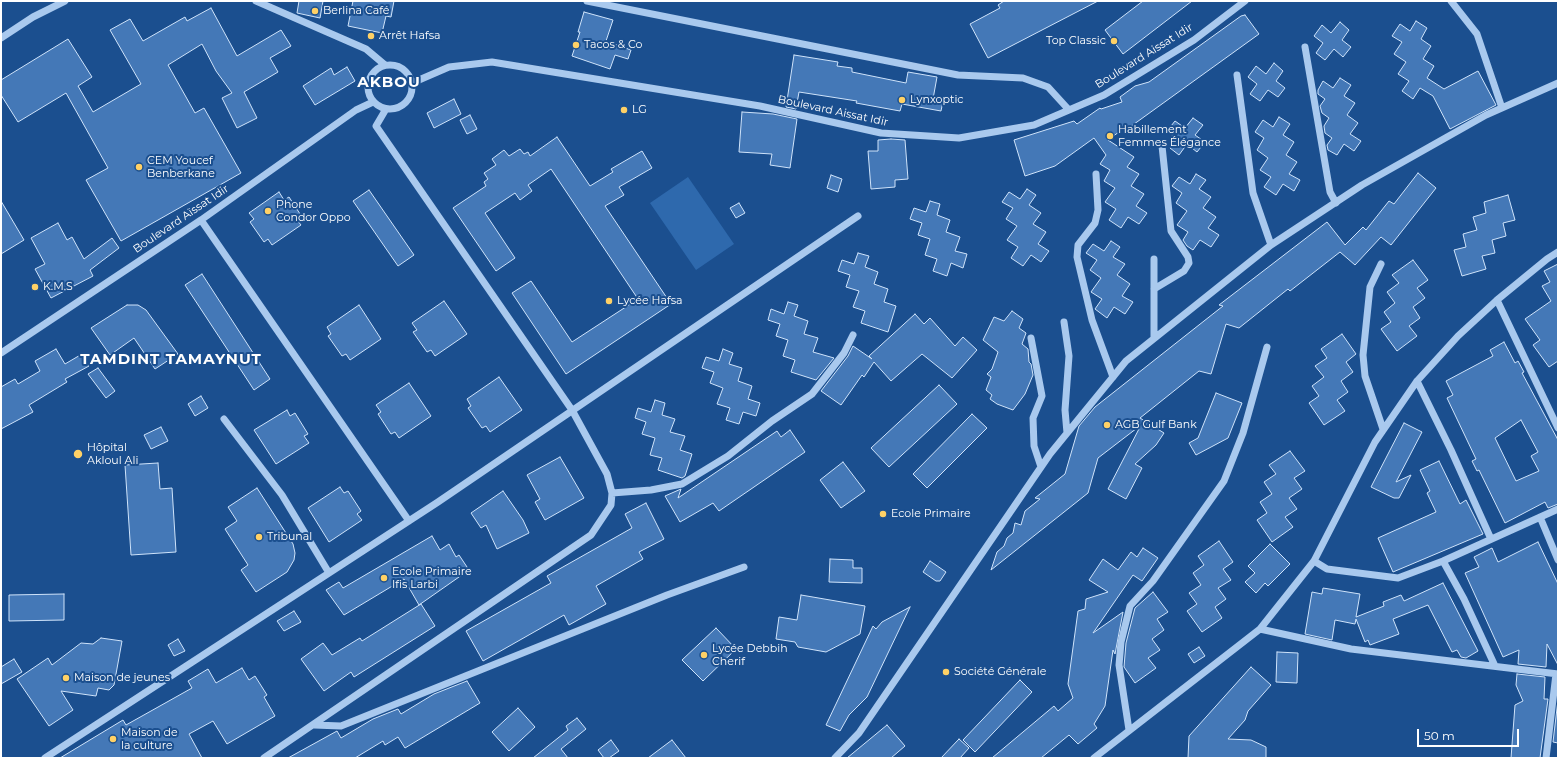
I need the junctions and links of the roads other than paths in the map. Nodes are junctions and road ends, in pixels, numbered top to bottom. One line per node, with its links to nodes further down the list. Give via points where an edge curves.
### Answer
1 (65, 1): 6 (street, via 33,17)
2 (256, 1): 8 (street, via 366,49)
3 (587, 1): 15 (street, via 958,75 1023,78 1048,87)
4 (1451, 1): 13 (street, via 1477,34)
5 (1243, 2): 15 (street, Boulevard Aissat Idir, via 1188,44 1104,95)
6 (1, 38)
7 (1305, 47): 18 (street, via 1330,192)
8 (385, 65): 10 (street, via 399,66 408,73); 12 (street, via 374,70 370,76 367,88)
9 (1238, 75): 21 (street, via 1253,193)
10 (412, 83): 14 (street, via 406,102 399,107); 15 (street, Boulevard Aissat Idir, via 449,67 492,62 760,106 881,133 959,138 1034,125)
11 (1558, 83): 13 (street)
12 (373, 102): 14 (street); 20 (street, Boulevard Aïssat Idir, via 356,110)
13 (1502, 108): 18 (street, via 1362,185)
14 (386, 109): 35 (street, via 376,126)
15 (1069, 110)
16 (1162, 146): 25 (street, via 1171,231 1188,257 1189,263 1184,272)
17 (1096, 174): 33 (street, via 1098,210 1095,223 1078,245 1077,257 1092,320)
18 (1336, 203): 21 (street)
19 (858, 216): 35 (street)
20 (201, 220): 32 (street, Boulevard Aïssat Idir); 44 (street)
21 (1271, 245): 29 (street)
22 (1558, 252): 26 (street)
23 (1154, 259): 25 (street)
24 (1381, 264): 38 (street, via 1370,287 1363,355 1365,376)
25 (1154, 289): 29 (street)
26 (1497, 300): 34 (street, via 1458,336); 37 (street)
27 (1064, 322): 39 (street, via 1070,356 1065,410)
28 (853, 335): 41 (street, via 844,353 812,394 772,420 728,456 682,484)
29 (1154, 337): 33 (street, via 1126,361)
30 (1031, 338): 40 (street, via 1042,396 1033,418 1034,446)
31 (1267, 347): 55 (street, via 1243,433 1224,480 1153,581 1130,606 1118,665)
32 (1, 352)
33 (1113, 377): 39 (street)
34 (1417, 381): 38 (street); 45 (street)
35 (572, 410): 41 (street, via 607,474); 44 (street)
36 (224, 419): 50 (street, via 282,495)
37 (1558, 428)
38 (1383, 429): 47 (street)
39 (1067, 433): 40 (street)
40 (1041, 467): 58 (street, via 859,733)
41 (612, 493): 54 (street, via 611,505 591,535)
42 (1558, 509): 43 (street)
43 (1540, 517): 45 (street); 46 (street)
44 (409, 520): 50 (street)
45 (1491, 539): 48 (street)
46 (1558, 560)
47 (1314, 561): 48 (street, via 1327,569 1398,578); 51 (street)
48 (1443, 561): 52 (street, via 1464,599)
49 (744, 567): 54 (street, via 667,595 341,726)
50 (328, 573): 56 (street)
51 (1260, 629): 52 (street, via 1351,649); 55 (street)
52 (1494, 666): 53 (street)
53 (1557, 674): 60 (street)
54 (314, 725): 57 (street)
55 (1129, 730): 59 (street)
56 (45, 758)
57 (264, 758)
58 (835, 758)
59 (1094, 758)
60 (1546, 758)

